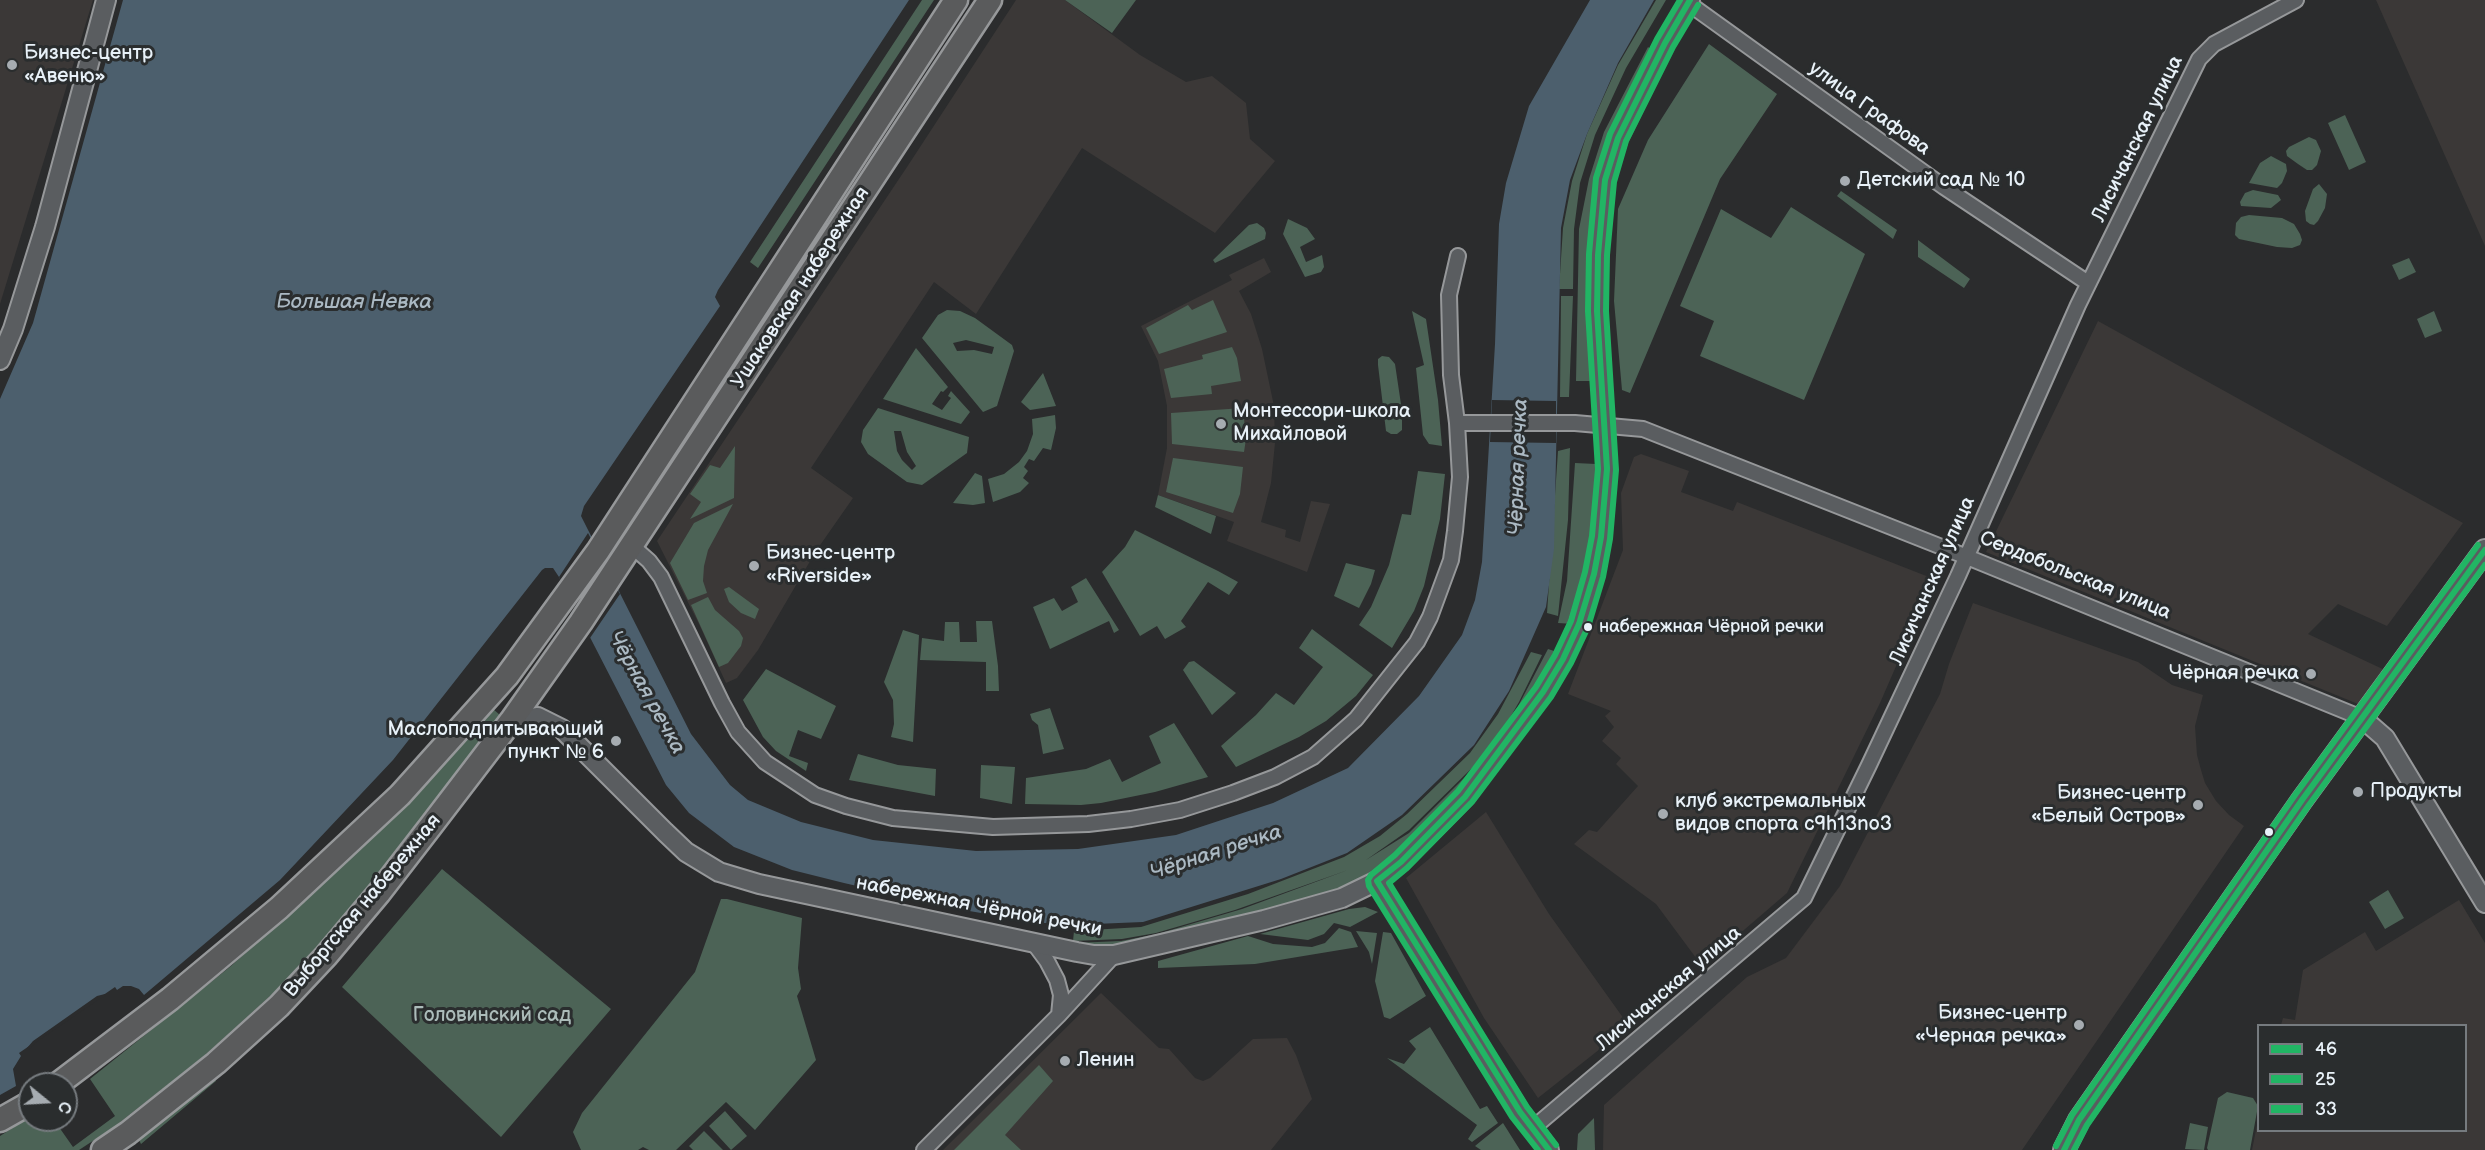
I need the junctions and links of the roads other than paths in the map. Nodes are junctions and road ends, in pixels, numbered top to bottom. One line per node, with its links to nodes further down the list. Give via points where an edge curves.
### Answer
1 (106, 0): 8 (street, via 45,227)
2 (956, 0): 22 (main road, Ушаковская набережная, via 598,551 507,676 400,795 279,908 170,999)
3 (990, 0): 11 (main road, Ушаковская набережная)
4 (2295, 0): 7 (street, Лисичанская улица, via 2214,44 2199,59)
5 (1689, 2): 7 (street, улица Графова, via 1944,187); 10 (street, набережная Чёрной речки, via 1618,138 1605,180 1597,311)
6 (1458, 256): 9 (street, via 1449,295)
7 (2088, 283): 13 (street, Лисичанская улица)
8 (0, 360)
9 (1457, 423): 10 (street, Сердобольская улица); 11 (street, via 1460,477 1450,560 1417,642 1381,689 1356,719 1312,757 1275,777 1180,810 1131,819 993,827 941,824 893,818 815,795 765,762 738,732 661,577)
10 (1606, 426): 13 (street, Сердобольская улица, via 1641,429); 17 (street, набережная Чёрной речки, via 1605,500 1594,574 1579,624 1563,659 1519,728 1466,797)
11 (632, 546): 14 (main road, Ушаковская набережная)
12 (2485, 550): 15 (main road)
13 (1967, 557): 15 (street, Сердобольская улица); 25 (street, Лисичанская улица, via 1803,898)
14 (581, 622): 16 (main road, Выборгская набережная)
15 (2362, 718): 18 (street, Сердобольская улица, via 2385,738); 29 (main road, via 2079,1120)
16 (511, 721): 19 (street, набережная Чёрной речки, via 538,717 562,729 665,832 719,872); 26 (main road, Выборгская набережная, via 326,956 216,1063)
17 (1377, 881): 20 (street, набережная Чёрной речки, via 1342,898 1286,914); 25 (street)
18 (2485, 903)
19 (1033, 942): 20 (street, набережная Чёрной речки, via 1094,955); 21 (street, via 1057,980 1061,995)
20 (1114, 955): 21 (street)
21 (1059, 1015): 27 (street)
22 (74, 1072)
23 (18, 1109): 24 (main road)
24 (0, 1120)
25 (1532, 1129): 28 (street)
26 (103, 1150)
27 (924, 1150)
28 (1549, 1150)
29 (2064, 1150)

